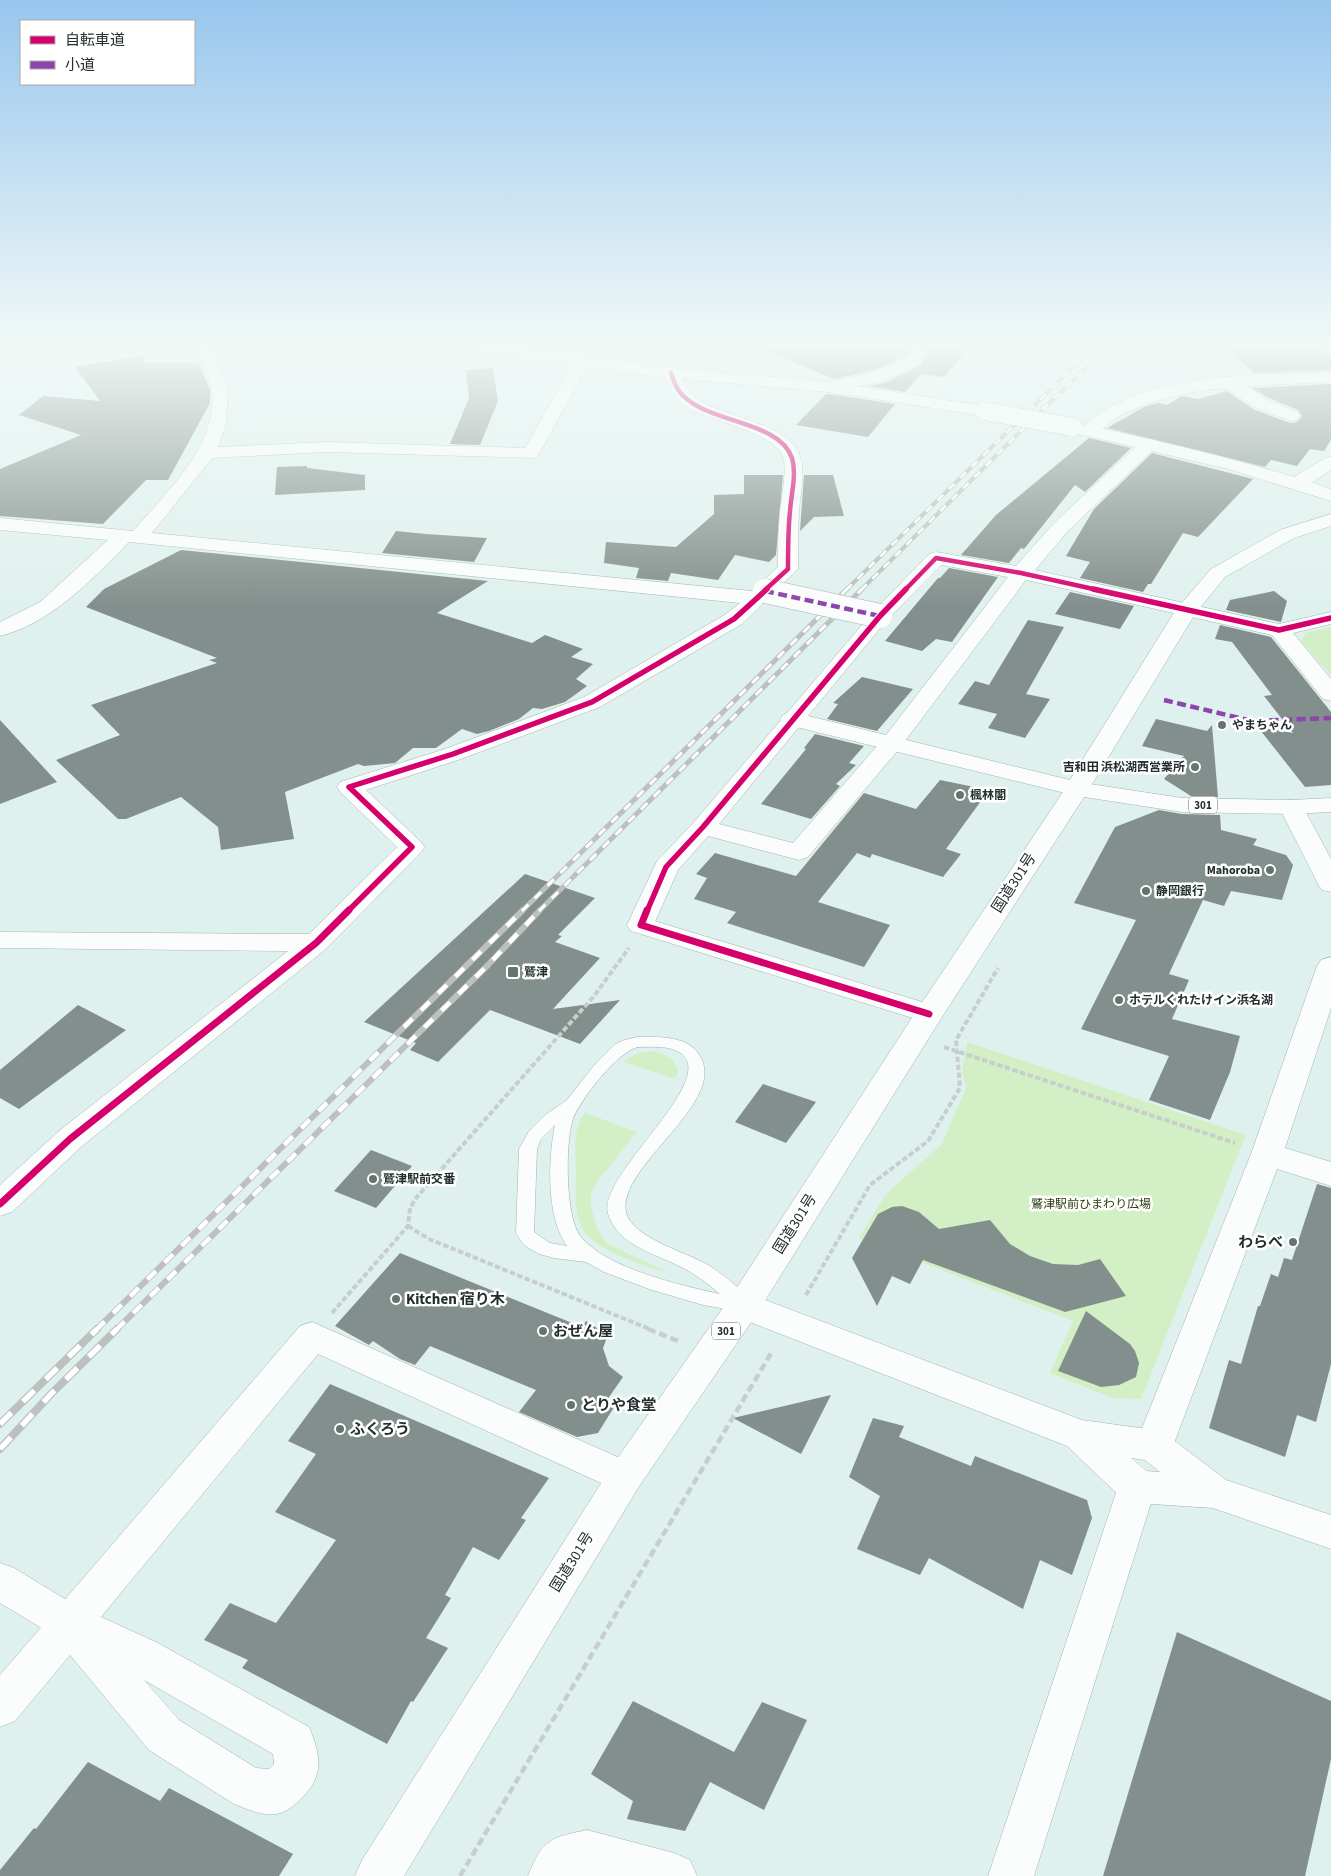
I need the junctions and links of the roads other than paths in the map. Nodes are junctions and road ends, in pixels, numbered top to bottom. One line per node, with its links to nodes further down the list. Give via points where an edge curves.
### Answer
1 (215, 431): 6 (main road)
2 (544, 431): 6 (main road, via 532,454 327,447)
3 (755, 431): 14 (main road, via 781,441 792,456 788,569)
4 (1087, 431): 5 (main road)
5 (1149, 444): 8 (main road); 13 (main road, via 1061,527)
6 (207, 453): 12 (main road)
7 (1331, 462): 8 (main road)
8 (1298, 483): 9 (main road)
9 (1331, 495)
10 (1331, 520): 15 (main road, 国道301号, via 1287,534 1218,573)
11 (0, 524): 12 (main road)
12 (132, 537): 14 (main road); 18 (main road, via 47,606)
13 (1021, 573): 15 (main road); 16 (main road, via 936,558); 22 (main road)
14 (761, 595): 16 (main road, bridge); 29 (main road, via 734,619 592,702 453,754 349,787 412,847)
15 (1186, 611): 19 (main road); 23 (main road, 国道301号)
16 (880, 616): 21 (main road)
17 (1331, 618): 19 (main road)
18 (0, 630)
19 (1279, 630): 20 (main road)
20 (1331, 694)
21 (792, 719): 22 (main road); 26 (main road)
22 (891, 744): 23 (main road); 26 (main road, via 799,852)
23 (1076, 789): 25 (main road, 301, via 1182,805); 31 (main road, 国道301号 / 301)
24 (1331, 805): 25 (main road, 301)
25 (1291, 807): 27 (main road)
26 (703, 827): 31 (main road, via 666,867 641,925)
27 (1331, 884)
28 (0, 940): 29 (main road)
29 (316, 943): 35 (main road, via 70,1139)
30 (1331, 966): 33 (main road)
31 (921, 1025): 37 (main road, 国道301号 / 301)
32 (573, 1103): 36 (lane, via 562,1130 561,1205 569,1235); 36 (lane, via 542,1126 530,1141 525,1233 544,1249); 37 (lane, via 626,1045 664,1042 689,1052 698,1073 696,1081 687,1099 620,1188 614,1206 624,1228 635,1238 695,1266)
33 (1267, 1154): 34 (main road); 39 (main road)
34 (1331, 1174)
35 (0, 1204)
36 (589, 1255): 37 (lane, via 634,1276 683,1293)
37 (744, 1305): 38 (main road); 40 (main road, 国道301号 / 301)
38 (1080, 1435): 39 (main road); 41 (main road)
39 (1154, 1446): 42 (main road)
40 (625, 1477): 45 (main road, via 312,1336); 47 (main road, 国道301号 / 301)
41 (1137, 1487): 42 (main road); 50 (main road)
42 (1213, 1492): 43 (main road)
43 (1331, 1532)
44 (0, 1580): 45 (main road)
45 (69, 1624): 45 (main road, via 141,1656 294,1742 296,1773 276,1792 250,1789 164,1735); 46 (main road)
46 (0, 1707)
47 (378, 1876)
48 (551, 1876): 49 (main road, via 562,1858 587,1853)
49 (674, 1876)
50 (1011, 1876)

